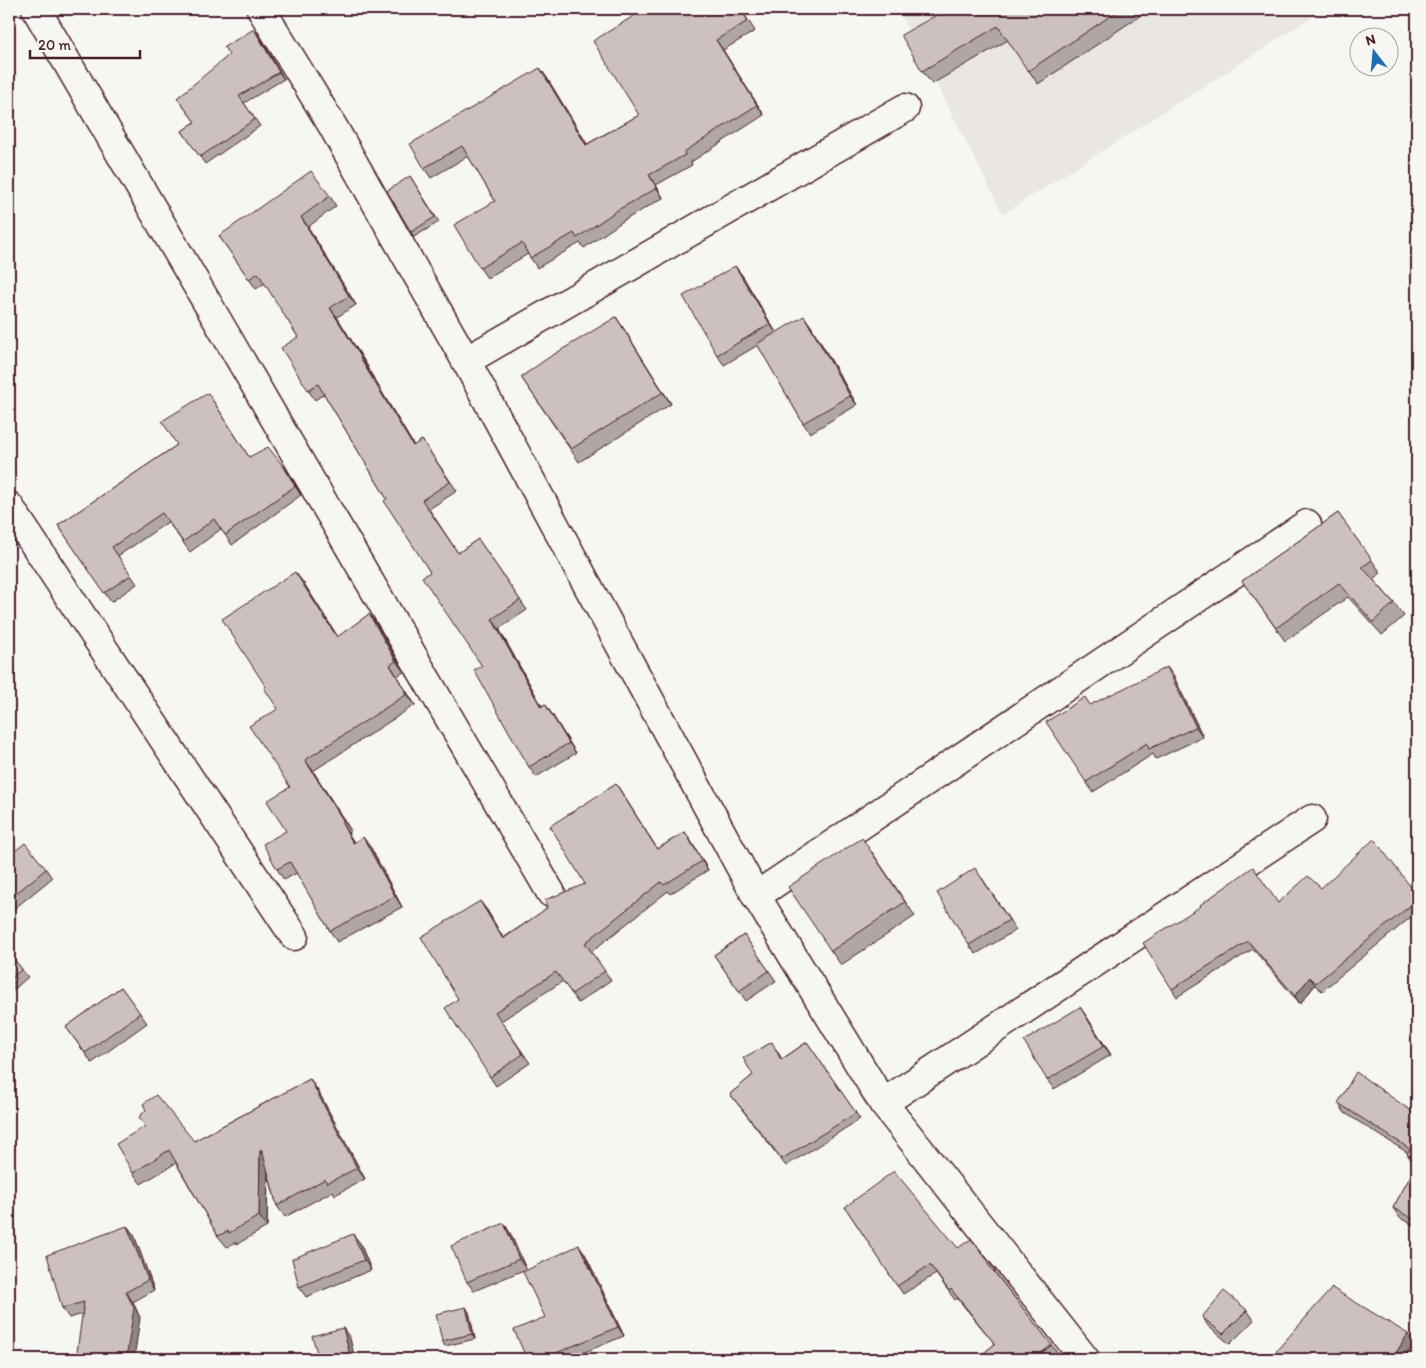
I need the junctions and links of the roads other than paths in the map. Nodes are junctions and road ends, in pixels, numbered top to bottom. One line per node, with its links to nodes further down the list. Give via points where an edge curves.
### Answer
1 (36, 9): 8 (street)
2 (261, 9): 4 (street)
3 (905, 108): 4 (street)
4 (466, 361): 9 (street)
5 (9, 506): 10 (street)
6 (1307, 524): 9 (street)
7 (1312, 819): 11 (street)
8 (551, 893)
9 (756, 896): 11 (street)
10 (294, 936)
11 (883, 1104): 12 (street)
12 (1085, 1359)

